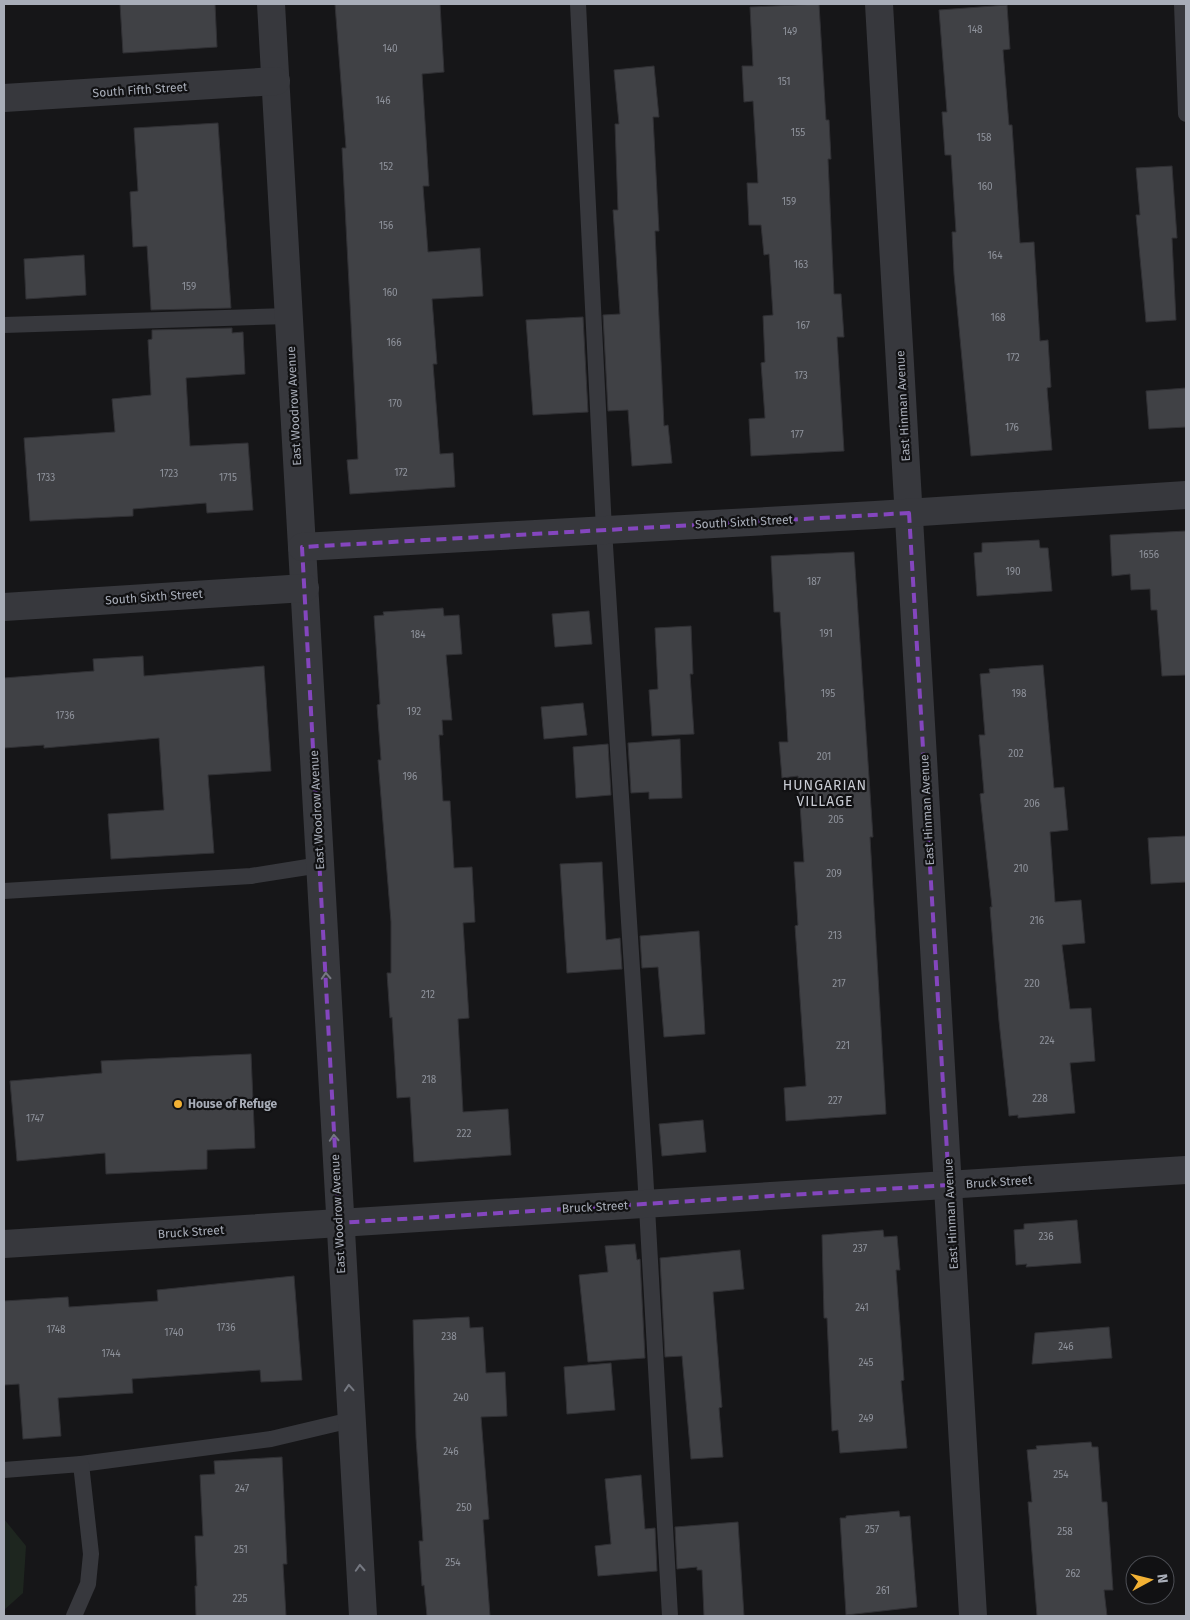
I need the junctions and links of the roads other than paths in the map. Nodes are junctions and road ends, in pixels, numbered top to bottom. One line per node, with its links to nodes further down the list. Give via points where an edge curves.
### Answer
1 (271, 4): 5 (street, East Woodrow Avenue)
2 (578, 4): 12 (lane)
3 (879, 4): 11 (street, East Hinman Avenue)
4 (1182, 4): 7 (lane)
5 (276, 81): 6 (street, South Fifth Street); 8 (street, East Woodrow Avenue)
6 (4, 98)
7 (1186, 114)
8 (289, 316): 9 (lane); 13 (street, East Woodrow Avenue)
9 (4, 325)
10 (1186, 495): 11 (street, South Sixth Street)
11 (909, 513): 12 (street, South Sixth Street); 19 (street, East Hinman Avenue)
12 (604, 530): 13 (street, South Sixth Street); 20 (lane)
13 (302, 547): 14 (street, East Woodrow Avenue)
14 (304, 588): 15 (street, South Sixth Street); 16 (street, East Woodrow Avenue)
15 (4, 607)
16 (320, 865): 17 (lane, via 251,876); 21 (street, East Woodrow Avenue, one-way to 16)
17 (4, 891)
18 (1186, 1170): 19 (street, Bruck Street)
19 (949, 1186): 20 (street, Bruck Street); 29 (street, East Hinman Avenue)
20 (647, 1204): 21 (street, Bruck Street); 28 (lane)
21 (339, 1223): 22 (street, Bruck Street); 23 (street, East Woodrow Avenue, one-way to 21)
22 (4, 1244)
23 (351, 1420): 24 (lane, via 271,1440); 27 (street, East Woodrow Avenue, one-way to 23)
24 (81, 1464): 25 (lane); 26 (lane, via 91,1554 88,1584)
25 (4, 1470)
26 (74, 1616)
27 (363, 1616)
28 (670, 1616)
29 (973, 1616)

